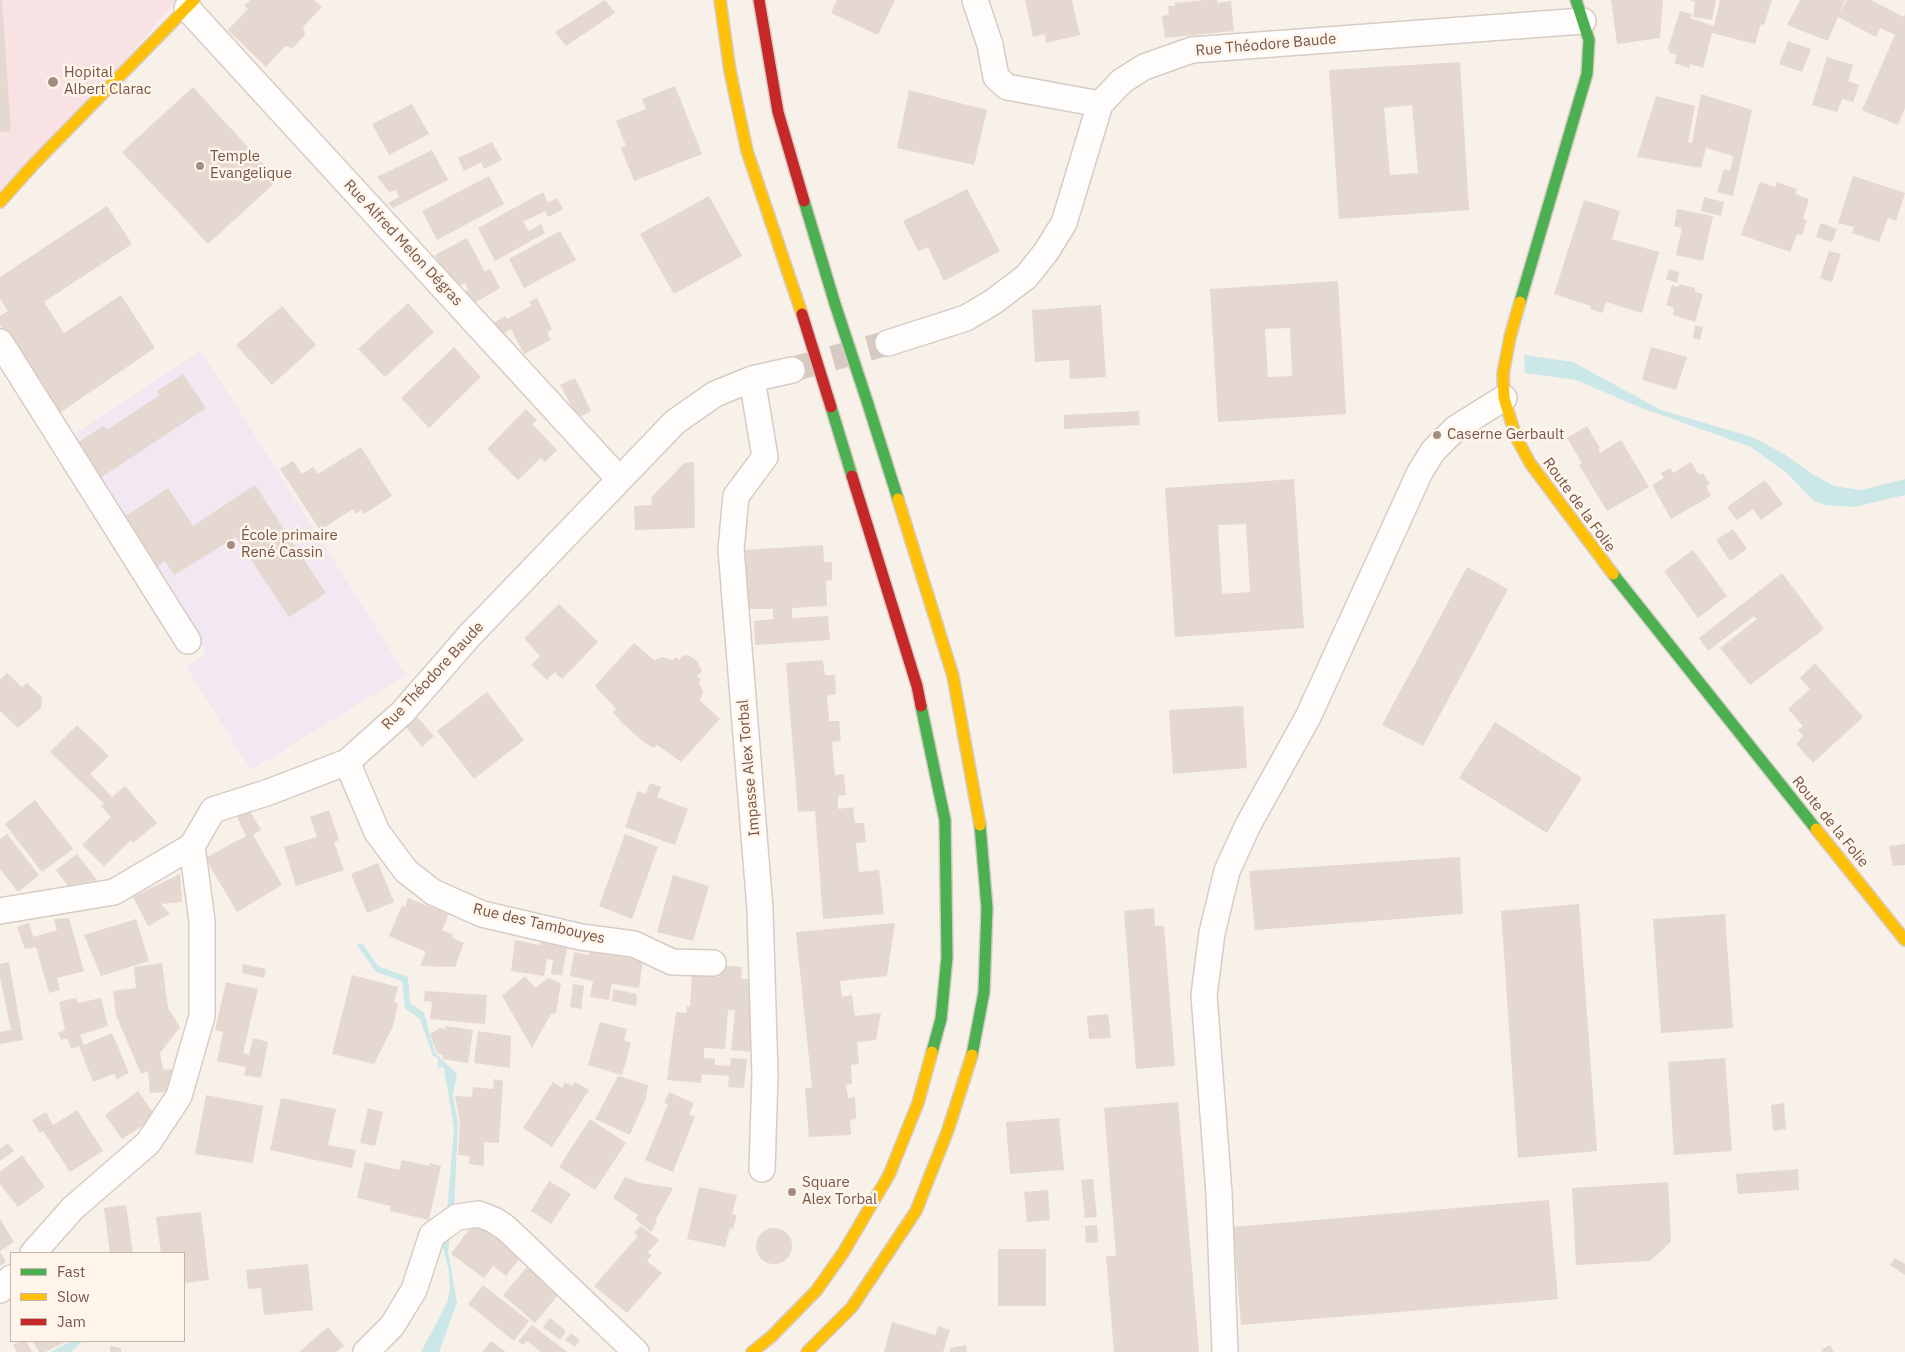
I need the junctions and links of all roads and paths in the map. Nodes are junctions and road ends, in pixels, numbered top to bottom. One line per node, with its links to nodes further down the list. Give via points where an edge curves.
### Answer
1 (720, 0): 26 (main road, bridge, via 730,71 747,151 802,314 917,686 945,820 947,957 941,1019 918,1103 888,1175 843,1253 816,1291)
2 (759, 0): 27 (main road, bridge, via 778,112 952,676 983,842 987,908 984,992 975,1047 948,1130 916,1211 852,1307)
3 (975, 0): 6 (street, via 990,45 996,77 1007,87)
4 (190, 4): 7 (main road); 13 (street, Rue Alfred Melon Dégras)
5 (1580, 10): 6 (street, Rue Théodore Baude, via 1192,50 1144,68 1122,81); 12 (main road, Route de la Folie, via 1589,40 1587,74 1510,337 1503,374)
6 (1100, 104): 9 (street, Rue Théodore Baude, via 1064,223 1026,277 966,318)
7 (0, 202)
8 (0, 342): 14 (street)
9 (888, 343)
10 (792, 370): 11 (street, Rue Théodore Baude)
11 (752, 379): 13 (street, Rue Théodore Baude, via 715,394 696,406 675,422); 20 (street, Impasse Alex Torbal, via 765,457 736,496 731,549 760,909 765,1075)
12 (1504, 398): 18 (main road, Route de la Folie, via 1516,437 1530,463 1586,541); 28 (street, via 1456,428 1433,451 1420,472 1308,717 1248,825 1227,871 1212,932 1204,995 1219,1193)
13 (619, 479): 15 (street, Rue Théodore Baude, via 470,635 403,712)
14 (188, 642)
15 (347, 762): 16 (street, Rue Théodore Baude, via 213,810); 19 (street, Rue des Tambouyes, via 376,832 406,871 432,892 482,914 581,938 634,944 672,962)
16 (192, 846): 17 (street, Rue Théodore Baude, via 114,892); 21 (street, via 202,921 202,1016 179,1096 148,1143 73,1208)
17 (0, 911)
18 (1905, 940)
19 (713, 963)
20 (762, 1169)
21 (34, 1252)
22 (10, 1279): 23 (street)
23 (0, 1290)
24 (366, 1352): 25 (street, via 392,1326 414,1290 432,1235 457,1217 478,1214 506,1228)
25 (636, 1352)
26 (752, 1352)
27 (807, 1352)
28 (1225, 1352)

